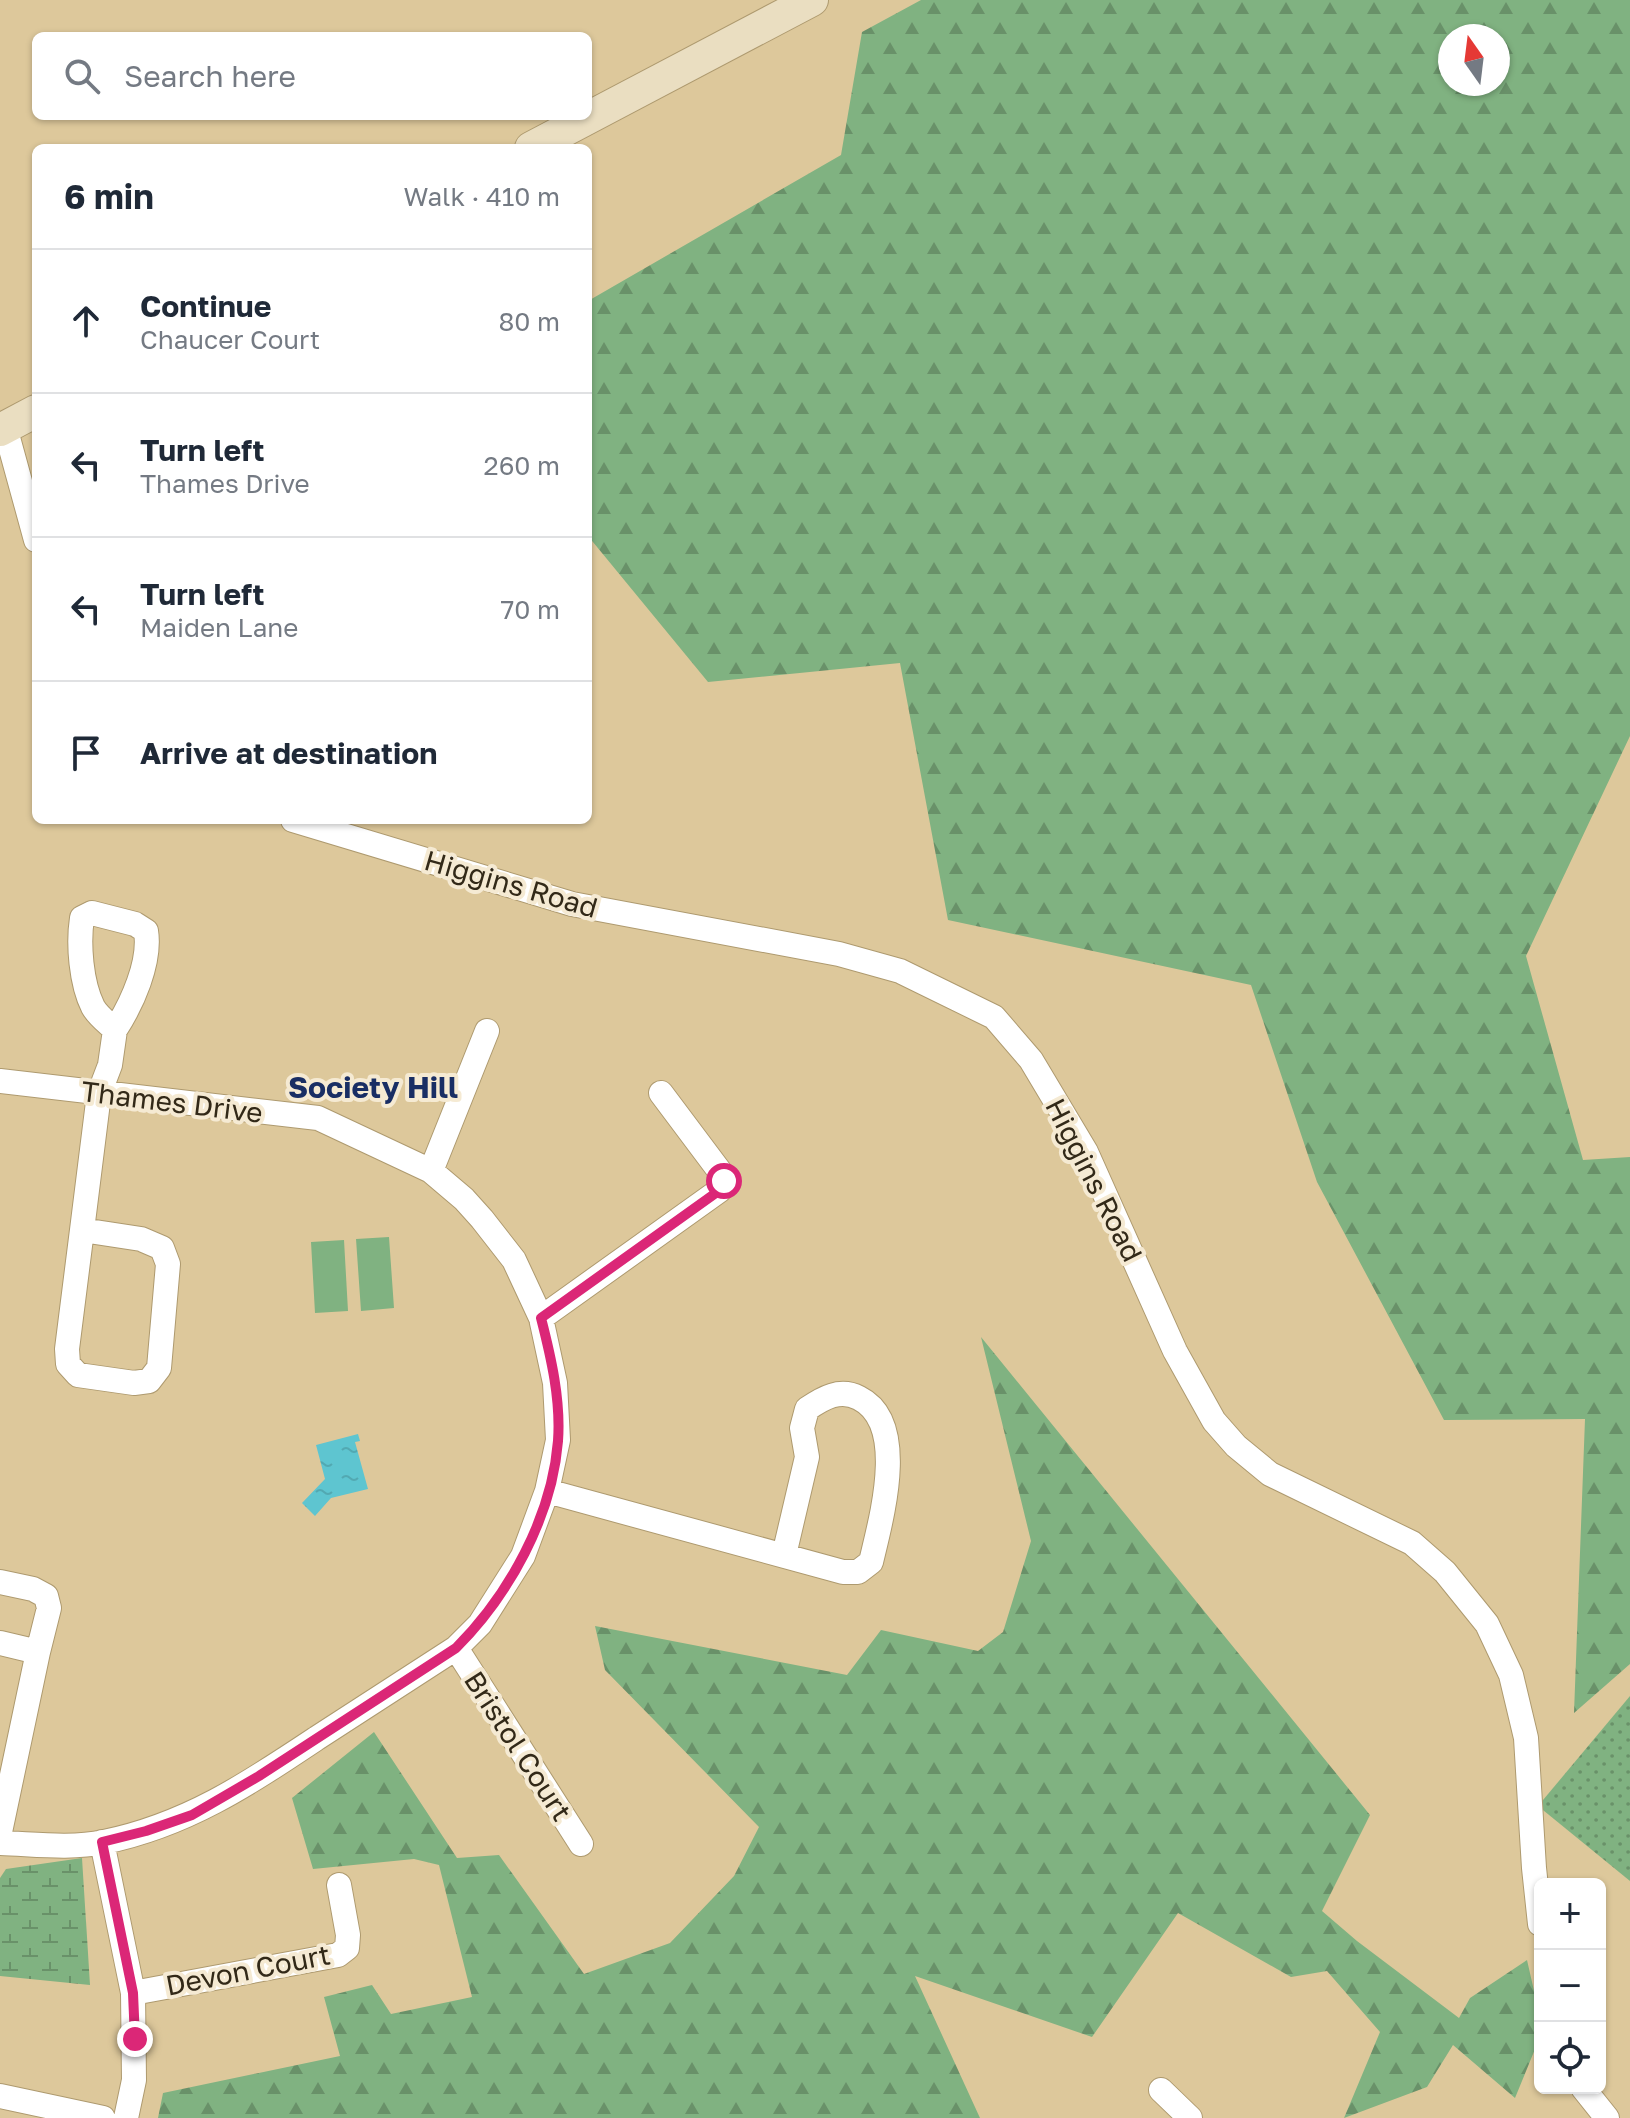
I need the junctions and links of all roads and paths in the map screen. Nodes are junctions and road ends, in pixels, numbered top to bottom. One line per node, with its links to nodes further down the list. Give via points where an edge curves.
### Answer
1 (812, 0): 2 (main road)
2 (592, 116)
3 (584, 120): 4 (main road)
4 (539, 144)
5 (32, 413): 6 (main road)
6 (2, 428): 7 (street)
7 (32, 527)
8 (306, 824): 27 (street, Higgins Road, via 572,904 839,954 900,971 994,1017 1031,1060 1086,1152 1175,1351 1214,1421 1270,1474 1412,1543 1445,1572 1487,1624 1511,1675 1526,1738)
9 (115, 1030): 13 (street)
10 (487, 1031): 14 (street)
11 (0, 1081): 13 (street, Thames Drive)
12 (661, 1093): 16 (street, via 721,1173 720,1190)
13 (99, 1094): 14 (street, Thames Drive, via 318,1118); 15 (street)
14 (431, 1171): 16 (street, Thames Drive, via 464,1199 514,1260)
15 (82, 1230): 15 (street, via 68,1364 78,1375 149,1381 159,1368 168,1264 162,1248 141,1239)
16 (541, 1318): 17 (street, Thames Drive, via 555,1383 558,1440)
17 (547, 1491): 18 (street); 21 (street, Thames Drive, via 523,1556 480,1624)
18 (784, 1555): 18 (street, via 807,1457 802,1428 807,1409 827,1396 852,1394 874,1405 889,1481 871,1562 858,1572 843,1572)
19 (0, 1582): 22 (street, via 46,1596 49,1608)
20 (0, 1643): 22 (street)
21 (456, 1648): 24 (street, Thames Drive, via 192,1815); 26 (street, Bristol Court)
22 (38, 1652): 23 (street)
23 (0, 1832)
24 (102, 1842): 25 (street, Thames Drive); 29 (street)
25 (0, 1843)
26 (581, 1844)
27 (1535, 1878)
28 (339, 1885): 29 (street, Devon Court, via 348,1935 347,1948 338,1955)
29 (133, 1993): 35 (street, via 134,2080)
30 (1161, 2090): 36 (street)
31 (1587, 2094): 33 (street)
32 (0, 2096): 34 (street)
33 (1603, 2117)
34 (103, 2118)
35 (126, 2118)
36 (1190, 2118)

